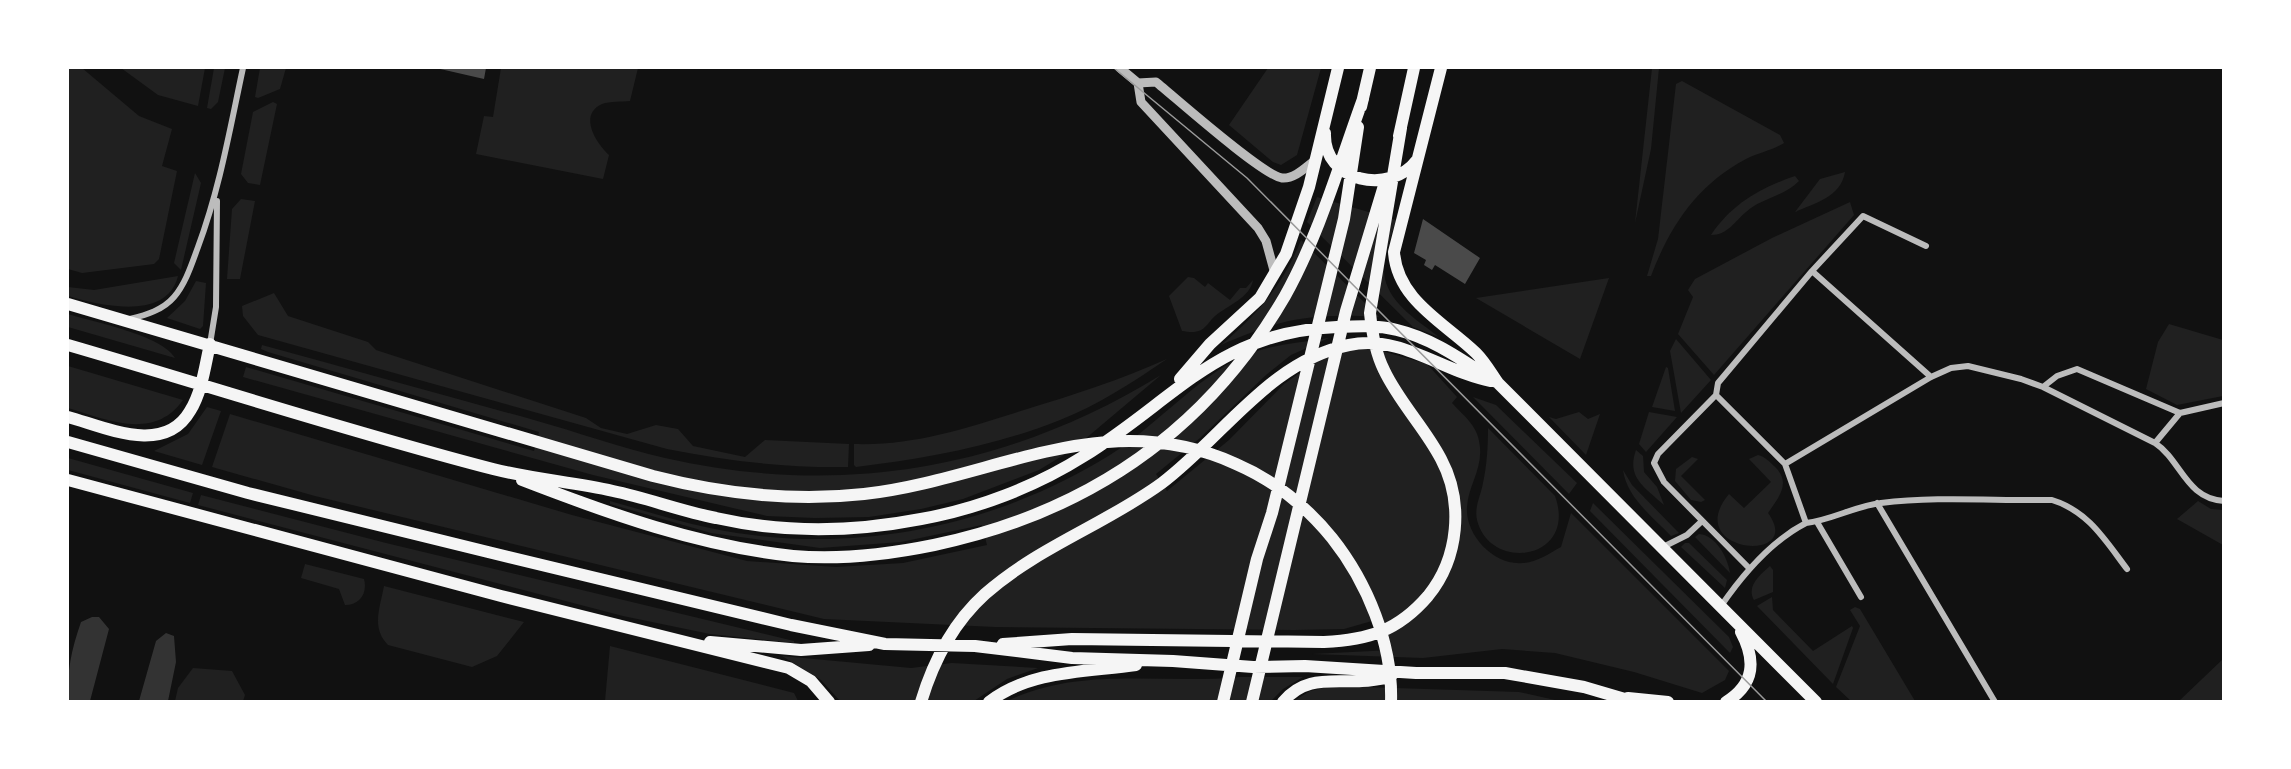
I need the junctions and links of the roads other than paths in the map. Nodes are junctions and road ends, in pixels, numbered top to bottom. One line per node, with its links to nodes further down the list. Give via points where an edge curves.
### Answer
1 (243, 68): 13 (street)
2 (1120, 68): 7 (street)
3 (1338, 68): 9 (highway)
4 (1370, 68): 8 (highway)
5 (1414, 68): 10 (highway)
6 (1441, 68): 11 (highway)
7 (1138, 83): 12 (street, via 1156,82 1276,176 1293,176); 16 (street, via 1141,102 1258,228 1266,241)
8 (1363, 99): 33 (highway, via 1322,214 1285,294 1251,347 1211,396 1165,438 1113,476 1050,510 984,534 891,554 795,556 711,542 606,513); 56 (highway, via 1344,219)
9 (1330, 102): 11 (highway, via 1326,149 1343,171 1360,179 1381,180 1404,173); 12 (highway)
10 (1401, 128): 48 (highway, via 1370,313 1372,334 1385,372 1442,460 1452,490 1455,511 1451,552 1441,576 1422,603 1373,636 1345,641 1072,639); 57 (highway, via 1346,311)
11 (1418, 157): 23 (highway, via 1399,226 1395,267 1423,308 1477,354)
12 (1314, 161): 16 (highway, via 1300,220)
13 (216, 194): 18 (street, via 188,274 175,297 154,312); 19 (street, via 216,307)
14 (1926, 246): 15 (street, via 1863,216)
15 (1812, 271): 21 (street); 26 (street, via 1718,383)
16 (1275, 275): 25 (highway, via 1260,298 1210,344)
17 (68, 304): 18 (highway)
18 (126, 321): 19 (highway)
19 (210, 344): 22 (highway); 59 (highway, via 693,486 764,496 803,498 894,490 1094,442 1159,442 1204,451 1245,468 1281,490 1314,517 1340,547 1369,598 1379,625 1389,673)
20 (68, 345): 22 (highway)
21 (1931, 377): 24 (street, via 1968,366); 32 (street)
22 (201, 383): 29 (highway, via 190,411 172,429 158,435 126,434); 33 (highway)
23 (1498, 383): 25 (highway, via 1440,346 1400,331 1375,326 1312,328 1241,348); 40 (highway); 54 (highway, via 1467,377 1440,362 1381,343 1352,344 1306,358 1280,375 1162,483 1028,562 984,595 948,640)
24 (2043, 387): 28 (street, via 2077,369); 31 (street)
25 (1167, 394): 33 (highway, via 1086,455 1024,488 931,517 859,527 762,526 709,517 614,491)
26 (1716, 395): 32 (street); 37 (street, via 1653,463 1664,482)
27 (2223, 403): 28 (street)
28 (2180, 413): 31 (street)
29 (68, 417)
30 (68, 442): 47 (highway, via 248,493 790,625)
31 (2155, 443): 35 (street, via 2166,450 2196,491)
32 (1785, 464): 39 (street)
33 (496, 470)
34 (68, 480): 46 (highway)
35 (2223, 501)
36 (1877, 503): 38 (street); 42 (street, via 2052,500 2081,513); 52 (street)
37 (1702, 520): 40 (street, via 1687,535); 41 (street)
38 (1817, 522): 39 (street); 43 (street)
39 (1806, 523): 41 (street, via 1789,532)
40 (1663, 547): 44 (highway)
41 (1749, 568): 44 (street)
42 (2127, 569)
43 (1861, 597)
44 (1721, 606): 45 (highway)
45 (1735, 621): 61 (highway, via 1749,646 1751,674); 62 (highway)
46 (673, 639): 47 (highway, via 801,650); 53 (highway, via 789,668 812,681)
47 (885, 644): 48 (highway)
48 (975, 646): 49 (highway, via 1072,657)
49 (1173, 661): 50 (highway); 55 (highway, via 1047,676 1020,683)
50 (1416, 674): 51 (highway, via 1505,674 1584,687); 58 (highway, via 1363,681 1319,681 1290,692)
51 (1630, 700): 60 (highway)
52 (1990, 700)
53 (829, 702)
54 (921, 702)
55 (989, 702)
56 (1223, 702)
57 (1252, 702)
58 (1282, 702)
59 (1390, 702)
60 (1668, 702)
61 (1726, 702)
62 (1816, 702)

